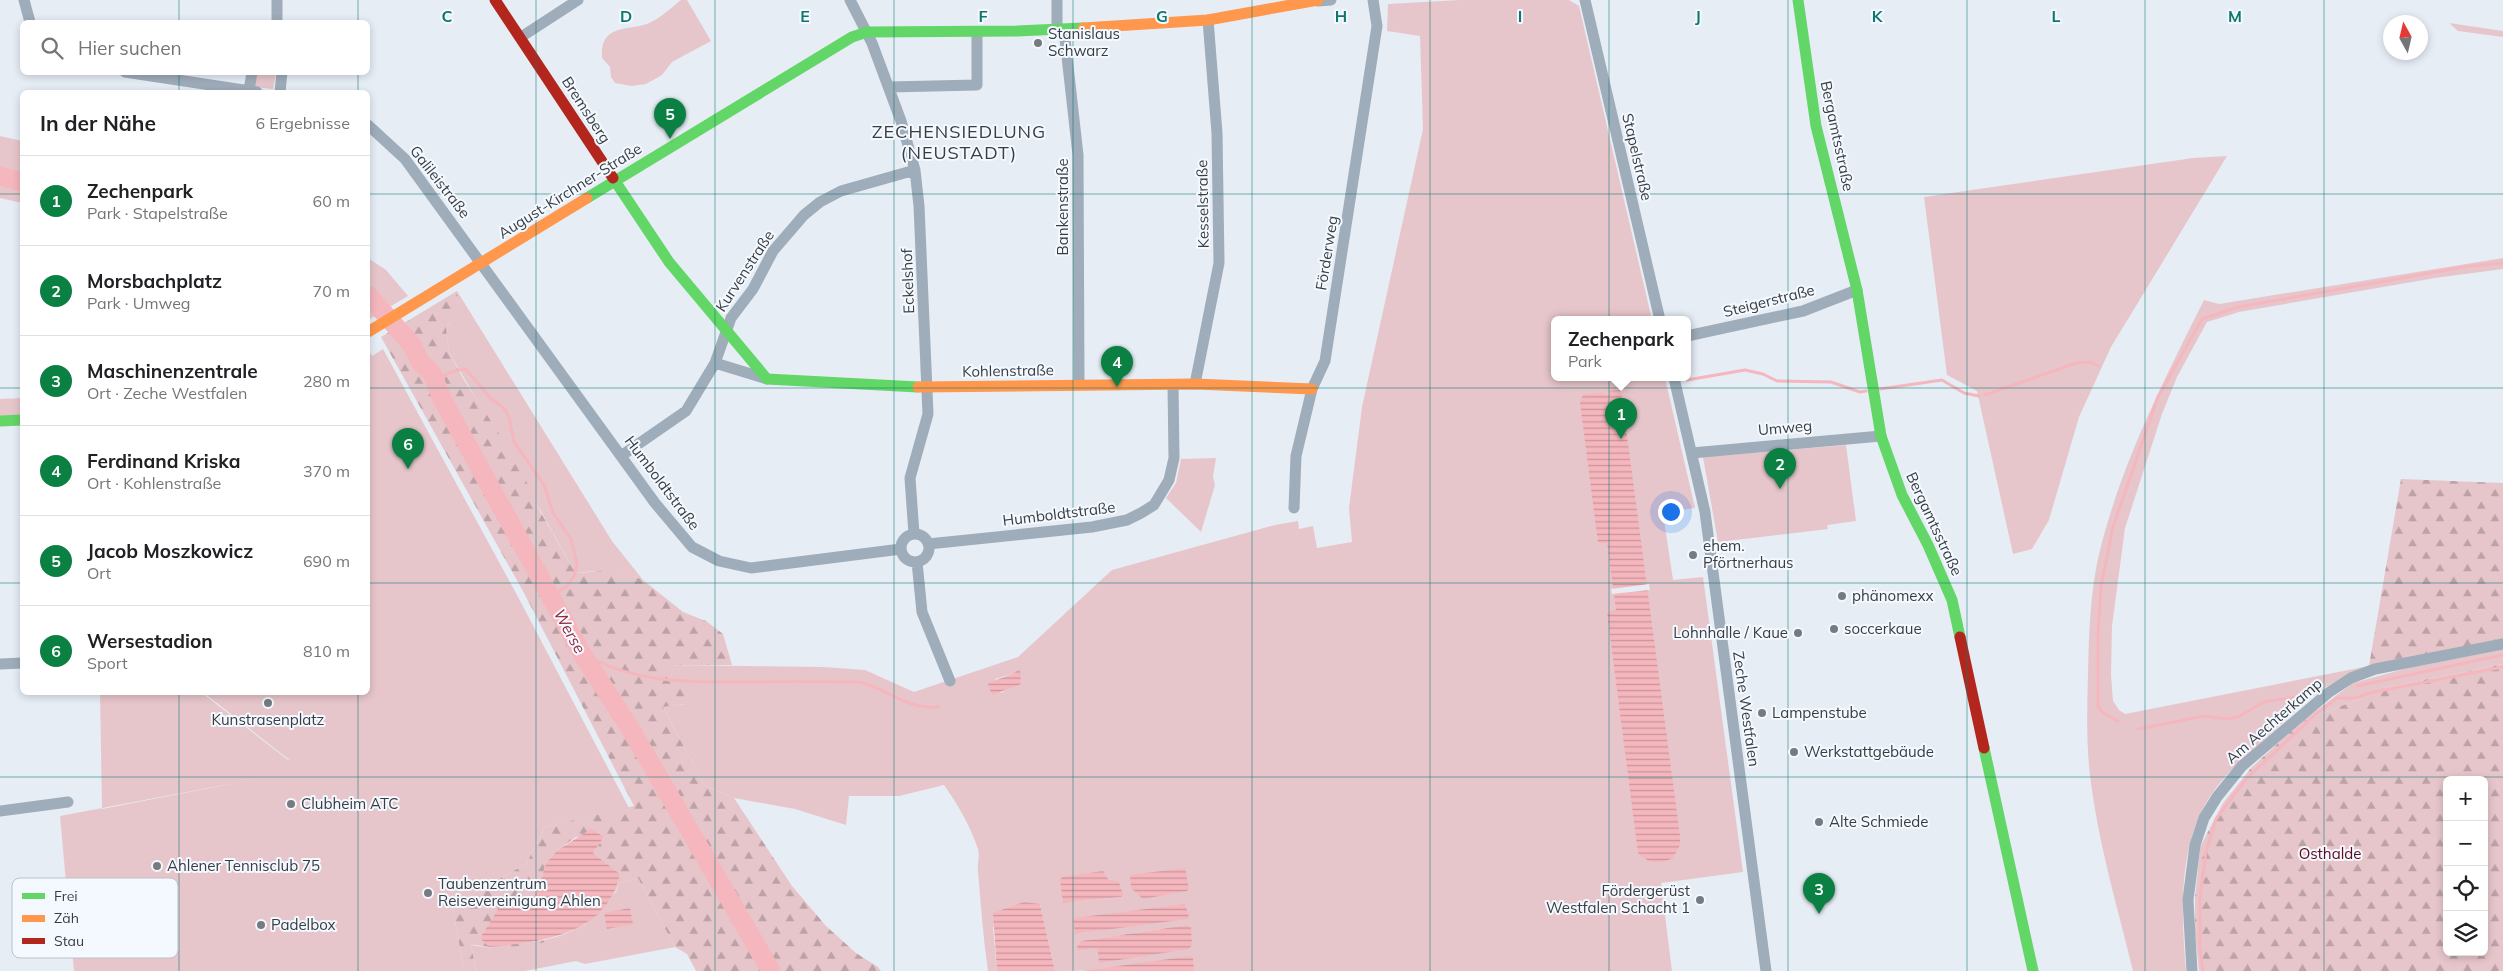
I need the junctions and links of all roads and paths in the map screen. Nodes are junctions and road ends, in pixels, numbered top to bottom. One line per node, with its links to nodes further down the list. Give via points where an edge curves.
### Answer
1 (24, 0): 12 (street)
2 (277, 0): 13 (street)
3 (496, 0): 18 (street, Bremsberg)
4 (578, 0): 18 (street)
5 (850, 0): 16 (street, Eckelshof)
6 (1057, 0): 15 (street, Bankenstraße)
7 (1331, 0): 11 (street)
8 (1373, 0): 42 (street, Förderweg, via 1377,26 1325,361)
9 (1585, 0): 31 (street, Stapelstraße)
10 (1798, 0): 30 (street, Bergamtsstraße, via 1816,126)
11 (1318, 1): 14 (street)
12 (29, 20)
13 (275, 20)
14 (1208, 20): 15 (street); 40 (street, Kesselstraße, via 1217,132 1219,263)
15 (1060, 30): 17 (street); 38 (street, Bankenstraße, via 1078,155)
16 (867, 32): 17 (street); 22 (street, Eckelshof); 28 (street, August-Kirchner-Straße, via 852,37)
17 (977, 32): 22 (street, via 977,85)
18 (521, 37): 28 (street, Bremsberg)
19 (144, 75): 23 (street)
20 (252, 75): 24 (street)
21 (282, 75): 25 (street)
22 (889, 87): 27 (street, Eckelshof)
23 (240, 90)
24 (253, 90)
25 (280, 90)
26 (370, 126): 29 (street, Galileistraße, via 405,159)
27 (915, 170): 33 (street, Kurvenstraße, via 841,191 804,215 773,251 753,289 731,318); 41 (street, Eckelshof)
28 (614, 182): 29 (street, August-Kirchner-Straße); 33 (street, Bremsberg, via 669,262)
29 (483, 263): 32 (street, August-Kirchner-Straße); 47 (street, Humboldtstraße)
30 (1857, 290): 34 (street, Steigerstraße, via 1803,311); 45 (street, Bergamtsstraße)
31 (1659, 316)
32 (372, 329)
33 (727, 330): 35 (street, Kurvenstraße); 36 (street)
34 (1691, 335)
35 (715, 363): 36 (street); 47 (street, Kurvenstraße, via 686,410)
36 (768, 379): 41 (street, Kohlenstraße)
37 (1675, 381): 46 (street)
38 (1079, 384): 39 (street, Kohlenstraße); 41 (street, Kohlenstraße)
39 (1173, 384): 40 (street, Kohlenstraße); 50 (street, Humboldtstraße, via 1174,458 1169,480 1154,505 1127,520 1092,527)
40 (1195, 384): 42 (street, Kohlenstraße)
41 (927, 387): 49 (street, Eckelshof, via 928,414 910,478)
42 (1312, 389): 48 (street, Förderweg, via 1296,456)
43 (20, 420): 44 (street)
44 (0, 421)
45 (1881, 436): 46 (street, Umweg); 60 (street, Bergamtsstraße, via 1902,495 1952,600)
46 (1692, 452): 59 (street, Zeche Westfalen, via 1704,512)
47 (621, 456): 51 (street, Humboldtstraße, via 692,547 719,561 751,568)
48 (1294, 508)
49 (914, 534): 50 (street, via 923,537); 51 (street, via 903,541)
50 (928, 544): 52 (street, via 925,557)
51 (901, 549): 52 (street, via 905,558)
52 (917, 562): 56 (street, via 922,612)
53 (2503, 644): 61 (street, Am Aechterkamp, via 2375,668 2351,678 2328,693 2242,766 2204,818 2195,845 2188,900)
54 (20, 663): 55 (street)
55 (0, 664)
56 (950, 681)
57 (68, 802): 58 (street)
58 (0, 811)
59 (1766, 971)
60 (2033, 971)
61 (2192, 971)

